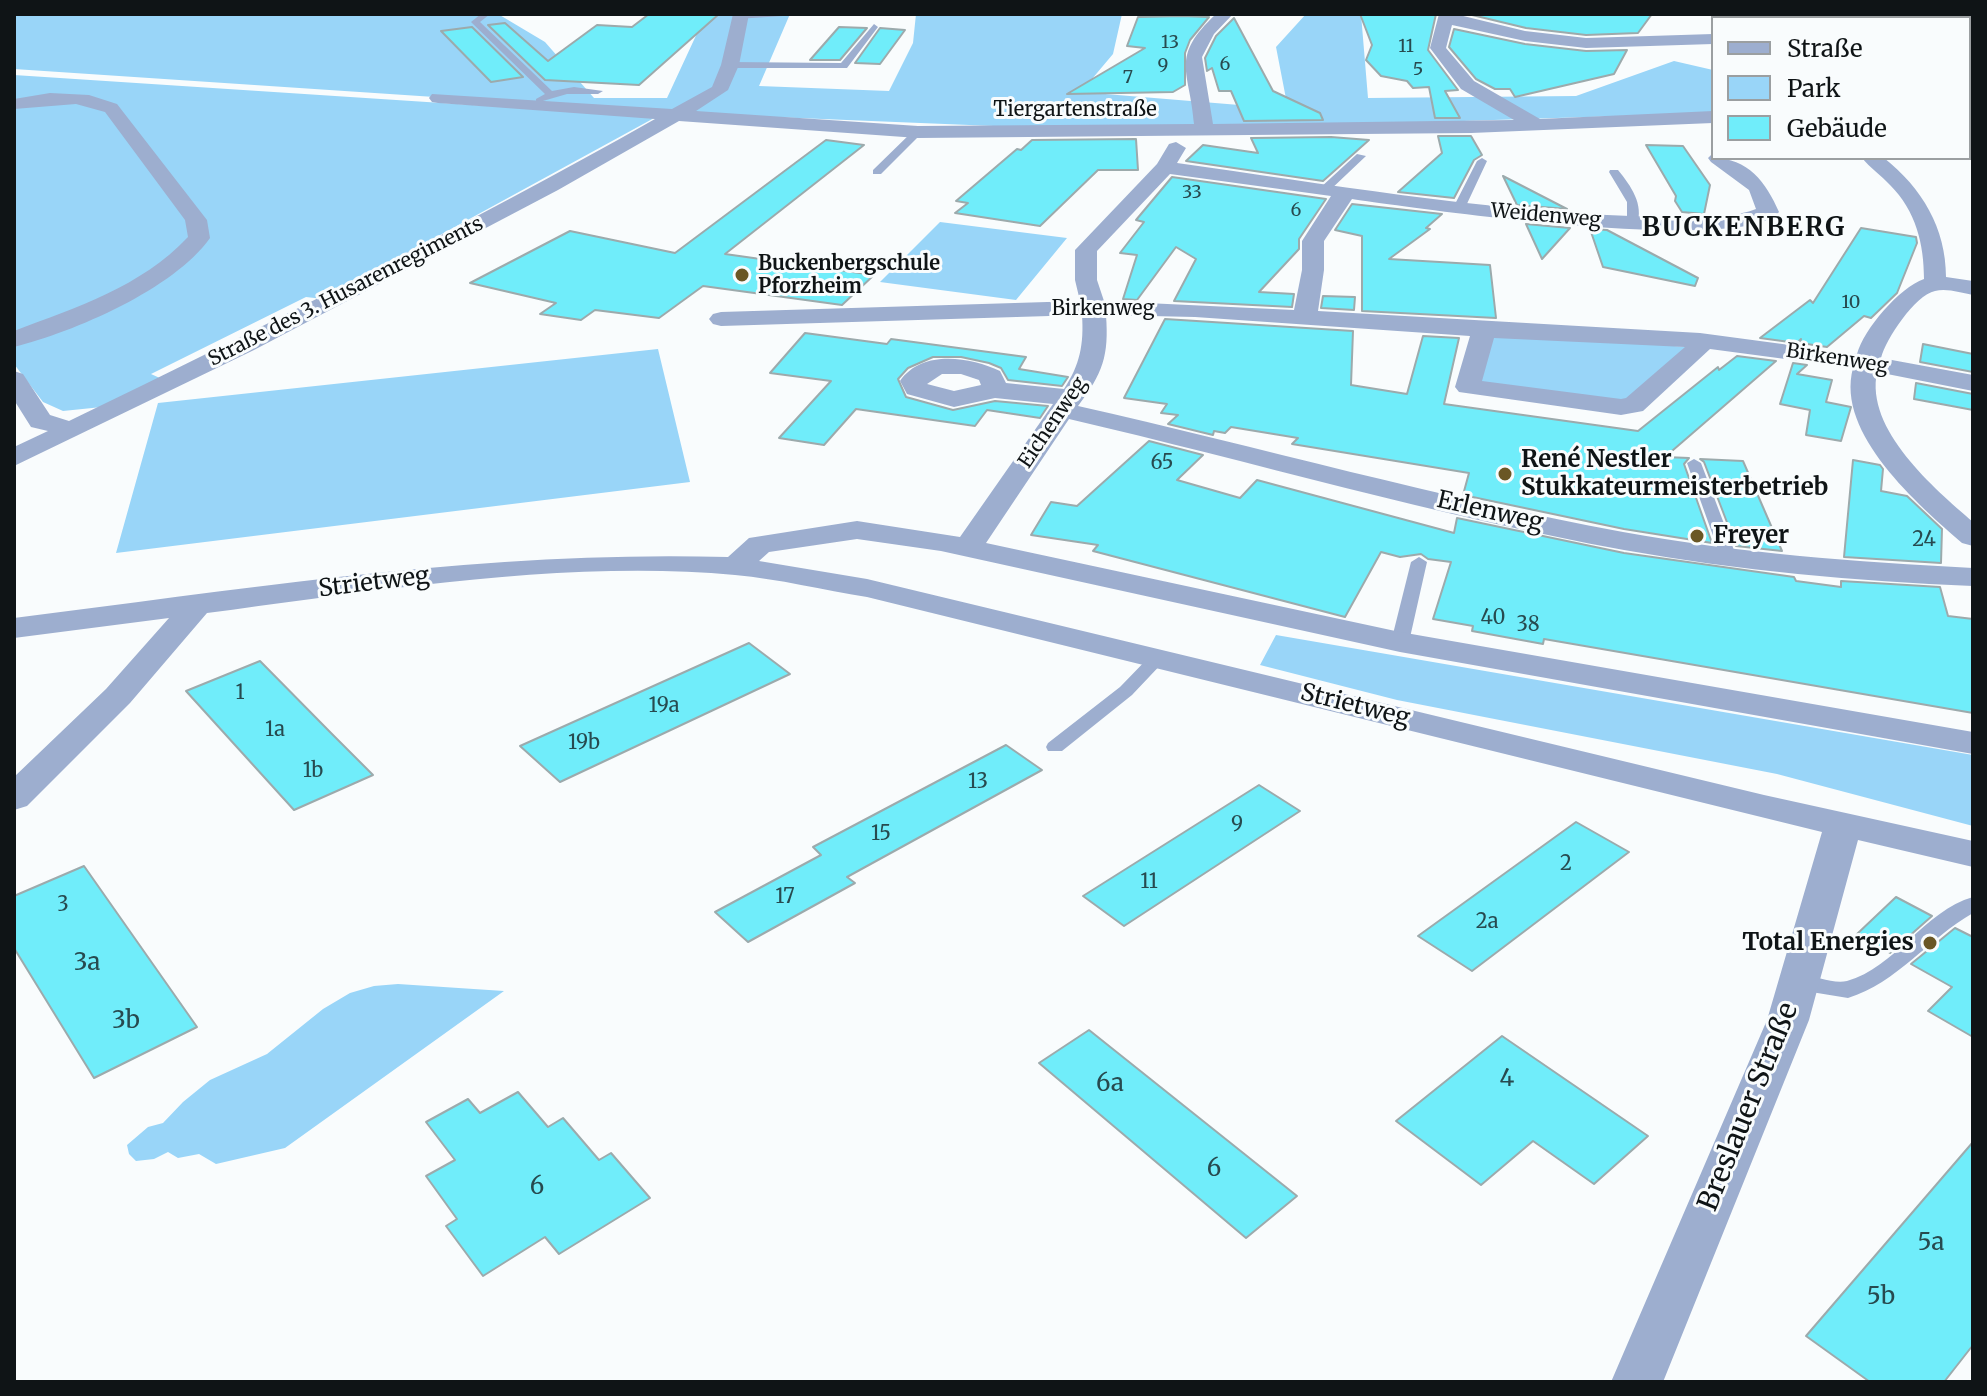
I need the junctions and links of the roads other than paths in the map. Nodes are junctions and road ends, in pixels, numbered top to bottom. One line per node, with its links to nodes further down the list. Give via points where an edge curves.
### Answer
1 (486, 14): 11 (lane, via 475,22)
2 (810, 14): 4 (lane)
3 (1225, 14): 17 (street, via 1195,45 1192,78 1204,106)
4 (740, 16): 8 (street)
5 (1447, 16): 7 (street, via 1518,35 1578,42); 16 (street, via 1438,48 1450,69 1470,89)
6 (874, 27): 8 (lane, via 844,66)
7 (1711, 39)
8 (730, 65): 13 (street, Straße des 3. Husarenregiments, via 719,90)
9 (598, 91): 11 (lane, via 570,89)
10 (438, 98): 11 (street, Tiergartenstraße)
11 (541, 99): 13 (street, Tiergartenstraße)
12 (14, 104): 36 (street, via 63,99 111,108 196,220 199,238 158,277)
13 (674, 116): 18 (street, Tiergartenstraße); 43 (street, Straße des 3. Husarenregiments, via 259,338)
14 (1711, 117): 15 (street, Tiergartenstraße)
15 (1665, 119): 16 (street, Tiergartenstraße); 19 (street)
16 (1537, 124): 17 (street, Tiergartenstraße)
17 (1195, 131): 18 (street, Tiergartenstraße); 24 (street, Eichenweg)
18 (918, 132): 25 (lane)
19 (1705, 149)
20 (1361, 156): 27 (lane)
21 (1720, 160): 29 (street, Weidenweg, via 1758,187 1768,212 1680,224)
22 (1874, 160): 30 (street, via 1899,182 1931,230 1937,255)
23 (1482, 161): 28 (lane, Weidenweg)
24 (1165, 167): 27 (street, Weidenweg); 32 (street, Eichenweg, via 1086,250 1086,280)
25 (877, 172)
26 (1614, 172): 29 (lane, Weidenweg, via 1636,209)
27 (1335, 191): 28 (street, Weidenweg); 33 (street, via 1333,207 1313,241)
28 (1459, 208): 29 (street, Weidenweg)
29 (1633, 223)
30 (1935, 281): 31 (street); 38 (street, via 1916,290 1880,329)
31 (1973, 288)
32 (1094, 308): 33 (street, Birkenweg); 34 (street, Birkenweg); 42 (street, Eichenweg, via 1096,347)
33 (1305, 317): 35 (street, Birkenweg)
34 (721, 319)
35 (1484, 330): 37 (street, Birkenweg); 37 (street, via 1468,387 1621,407 1634,405 1698,348)
36 (14, 340)
37 (1700, 340): 38 (street, Birkenweg)
38 (1864, 362): 40 (street, Birkenweg); 46 (street, via 1864,408 1880,441 1915,487)
39 (14, 379): 43 (street, via 40,421)
40 (1973, 383)
41 (995, 390): 42 (street, Erlenweg)
42 (1067, 404): 47 (street, Eichenweg); 48 (street, Erlenweg, via 1521,520)
43 (70, 429): 44 (street, Straße des 3. Husarenregiments)
44 (14, 458)
45 (1694, 463): 48 (lane)
46 (1973, 537)
47 (969, 546): 50 (street, via 857,530 760,544); 54 (street)
48 (1729, 558): 51 (street, Erlenweg, via 1851,572)
49 (1419, 562): 54 (lane)
50 (735, 566): 52 (street, Strietweg, via 531,567); 55 (street, Strietweg, via 867,588)
51 (1973, 577)
52 (197, 605): 53 (street, Strietweg); 58 (street, via 118,696)
53 (14, 628)
54 (1400, 642): 56 (street)
55 (1158, 658): 57 (lane, via 1126,691); 59 (street, Strietweg)
56 (1973, 743)
57 (1055, 747)
58 (14, 798)
59 (1843, 825): 60 (street, Strietweg); 62 (street, Breslauer Straße)
60 (1973, 854)
61 (1973, 904): 62 (lane, via 1943,921 1884,971 1848,990)
62 (1799, 982): 63 (street, Breslauer Straße, via 1788,1020)
63 (1637, 1382)

